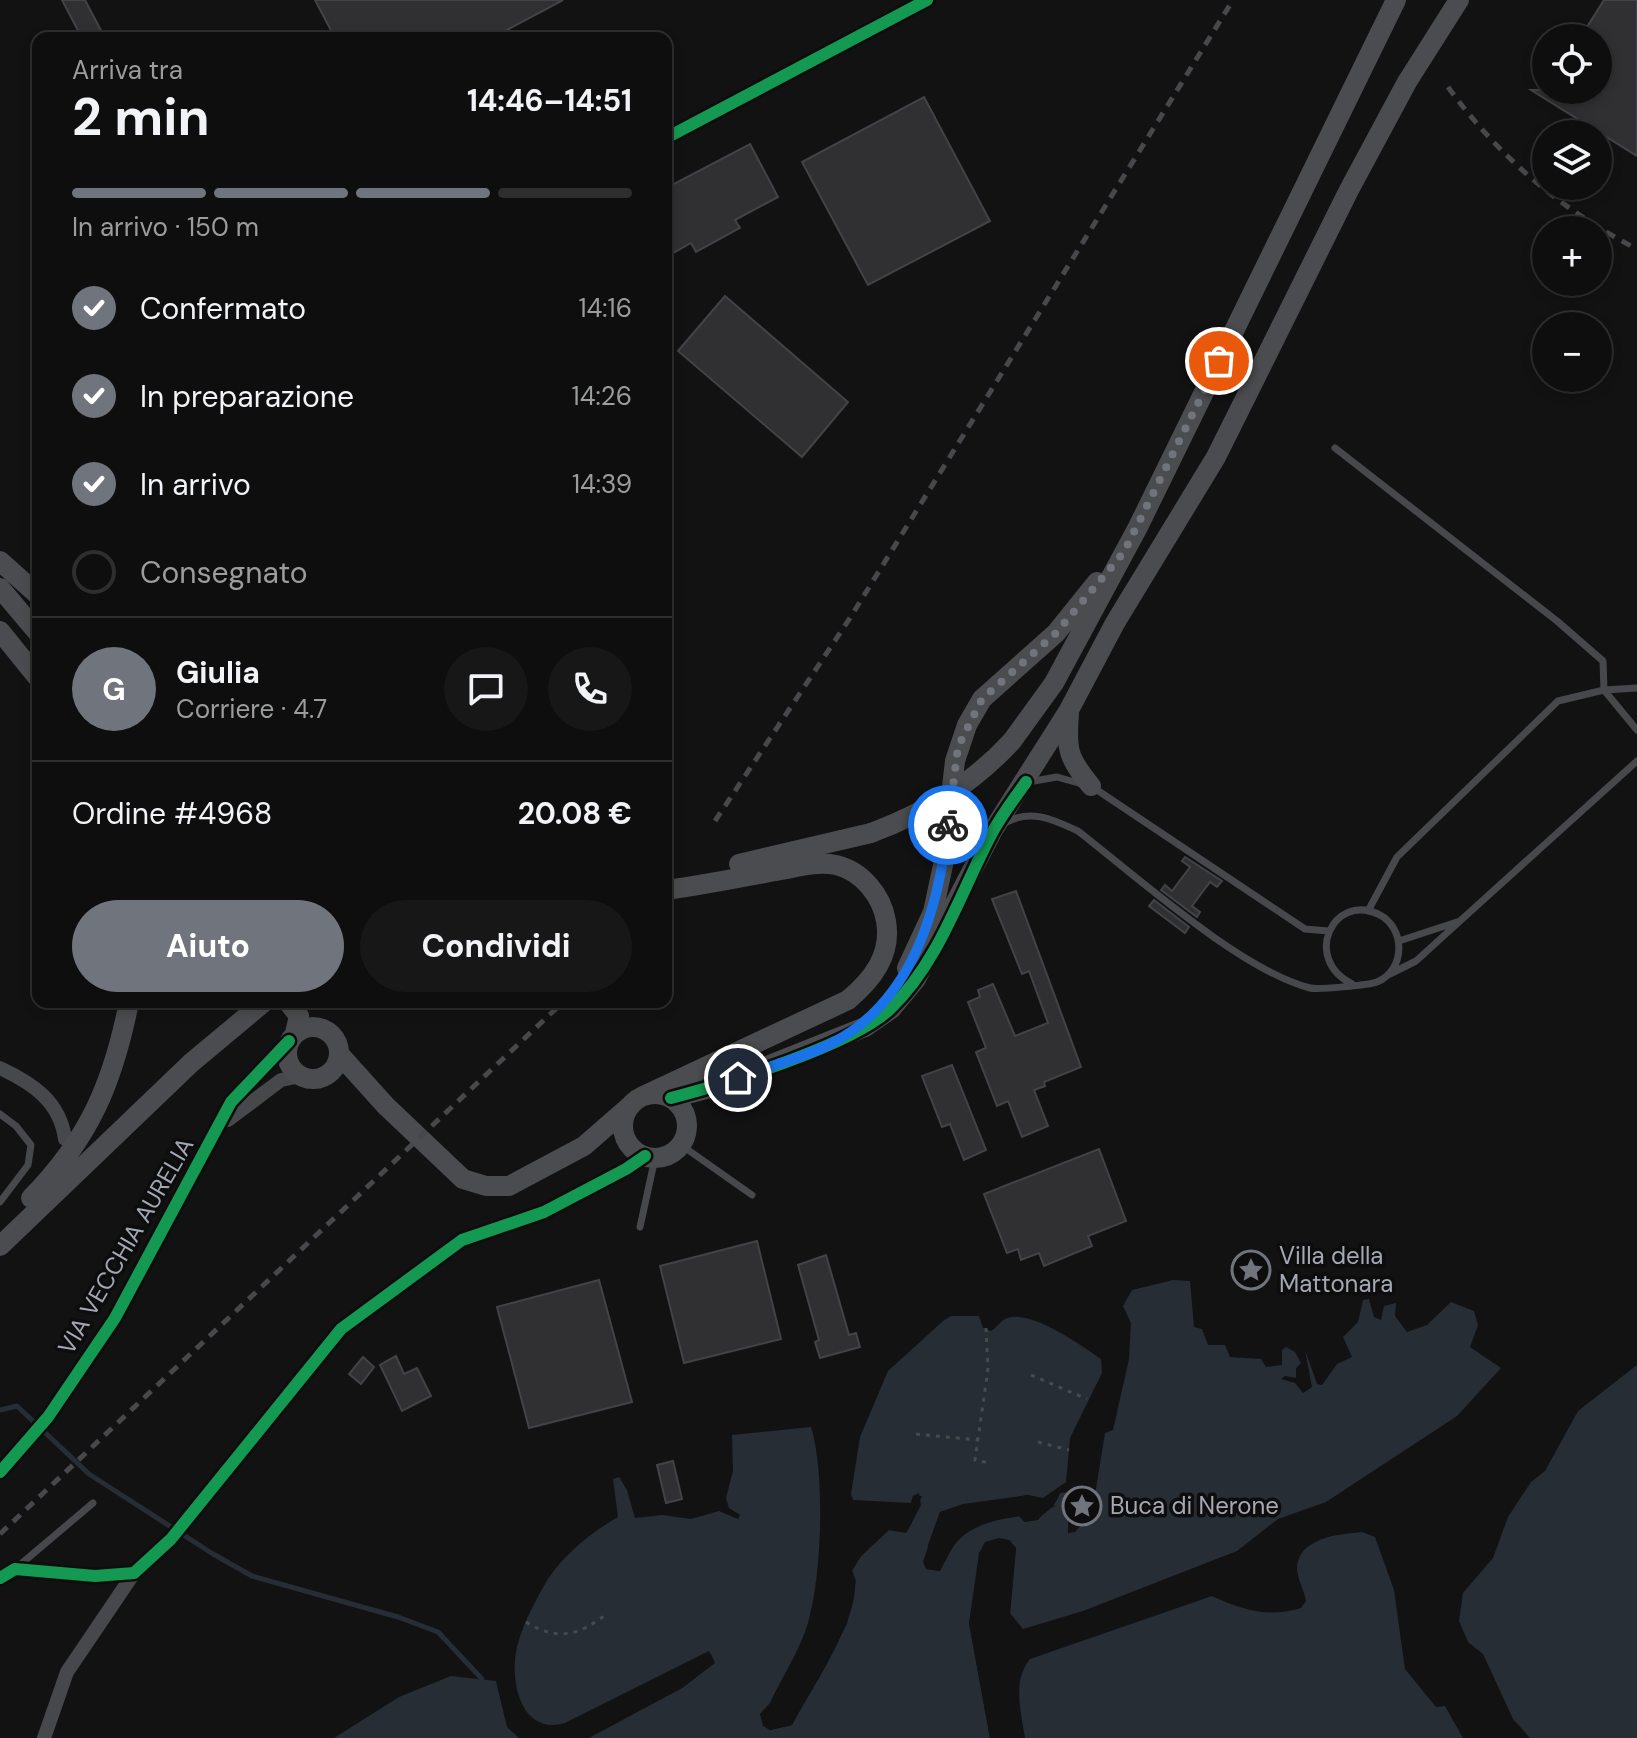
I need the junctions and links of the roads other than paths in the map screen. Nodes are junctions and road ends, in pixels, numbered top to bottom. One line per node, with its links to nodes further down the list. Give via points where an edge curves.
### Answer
1 (927, 0): 4 (street)
2 (1396, 0): 6 (main road)
3 (1459, 0): 16 (main road, via 1349,190 1216,457)
4 (672, 135)
5 (1335, 448): 15 (lane, via 1603,661)
6 (1124, 552): 22 (main road, bridge, via 1054,683 1012,741 970,782 941,802 871,833); 36 (main road, via 1056,633 982,699 958,747 943,865 921,943 884,1000)
7 (0, 561): 9 (main road)
8 (0, 588): 10 (main road)
9 (32, 590)
10 (32, 626)
11 (6, 638): 12 (main road); 13 (main road)
12 (32, 670)
13 (32, 683)
14 (1637, 688): 15 (lane)
15 (1604, 690): 17 (lane); 24 (lane, via 1558,701 1397,857)
16 (1069, 710): 19 (main road); 20 (main road, via 1067,746 1073,764)
17 (1637, 730)
18 (1637, 761): 25 (lane)
19 (1026, 782): 20 (lane, via 1057,777); 21 (main road)
20 (1091, 786): 26 (lane, via 1305,929)
21 (993, 830): 29 (lane, via 1013,818 1050,818 1078,831 1252,963 1314,990); 36 (main road, via 916,979 891,1009)
22 (672, 878)
23 (672, 889): 43 (main road, via 797,866 838,866 871,889 888,930 873,976 848,1000)
24 (1368, 911): 26 (lane, via 1345,914); 27 (lane, via 1388,921)
25 (1460, 921): 27 (lane); 28 (lane, via 1416,961)
26 (1328, 931): 29 (lane, via 1326,957 1340,978)
27 (1399, 941): 28 (lane, via 1396,964)
28 (1388, 974): 29 (lane, via 1377,982)
29 (1352, 984)
30 (128, 1008): 54 (main road, via 101,1104 84,1135)
31 (257, 1008): 55 (main road, via 191,1063)
32 (293, 1008): 35 (main road, via 299,1016)
33 (304, 1008): 34 (main road)
34 (317, 1026): 35 (main road); 37 (main road, via 332,1033)
35 (292, 1037): 39 (main road, via 287,1057); 47 (street, VIA VECCHIA AURELIA, via 231,1102)
36 (836, 1041): 41 (main road)
37 (340, 1055): 40 (main road); 44 (main road)
38 (0, 1068): 48 (street, via 29,1082 54,1105)
39 (301, 1076): 40 (main road); 47 (street, VIA VECCHIA AURELIA, via 281,1080 261,1093)
40 (327, 1076): 44 (main road)
41 (714, 1087): 42 (main road); 46 (main road)
42 (671, 1098): 43 (main road, via 661,1094); 46 (main road, via 685,1114)
43 (636, 1101): 49 (main road); 50 (main road, via 623,1122)
44 (386, 1106): 49 (main road, via 463,1179 486,1186 509,1186)
45 (0, 1114): 52 (lane, via 26,1135 31,1155)
46 (684, 1135): 50 (main road, via 665,1156); 51 (lane)
47 (215, 1136): 56 (street, VIA VECCHIA AURELIA, via 115,1318 48,1417)
48 (65, 1139)
49 (584, 1146): 50 (main road)
50 (644, 1154): 53 (lane); 59 (street, via 544,1212 462,1240 341,1329 171,1539)
51 (752, 1195)
52 (0, 1202)
53 (640, 1227)
54 (0, 1230)
55 (0, 1246)
56 (0, 1472)
57 (93, 1503): 58 (lane)
58 (15, 1569): 59 (street, via 95,1576); 60 (street)
59 (134, 1573): 61 (street, via 67,1672)
60 (0, 1578)
61 (44, 1738)

